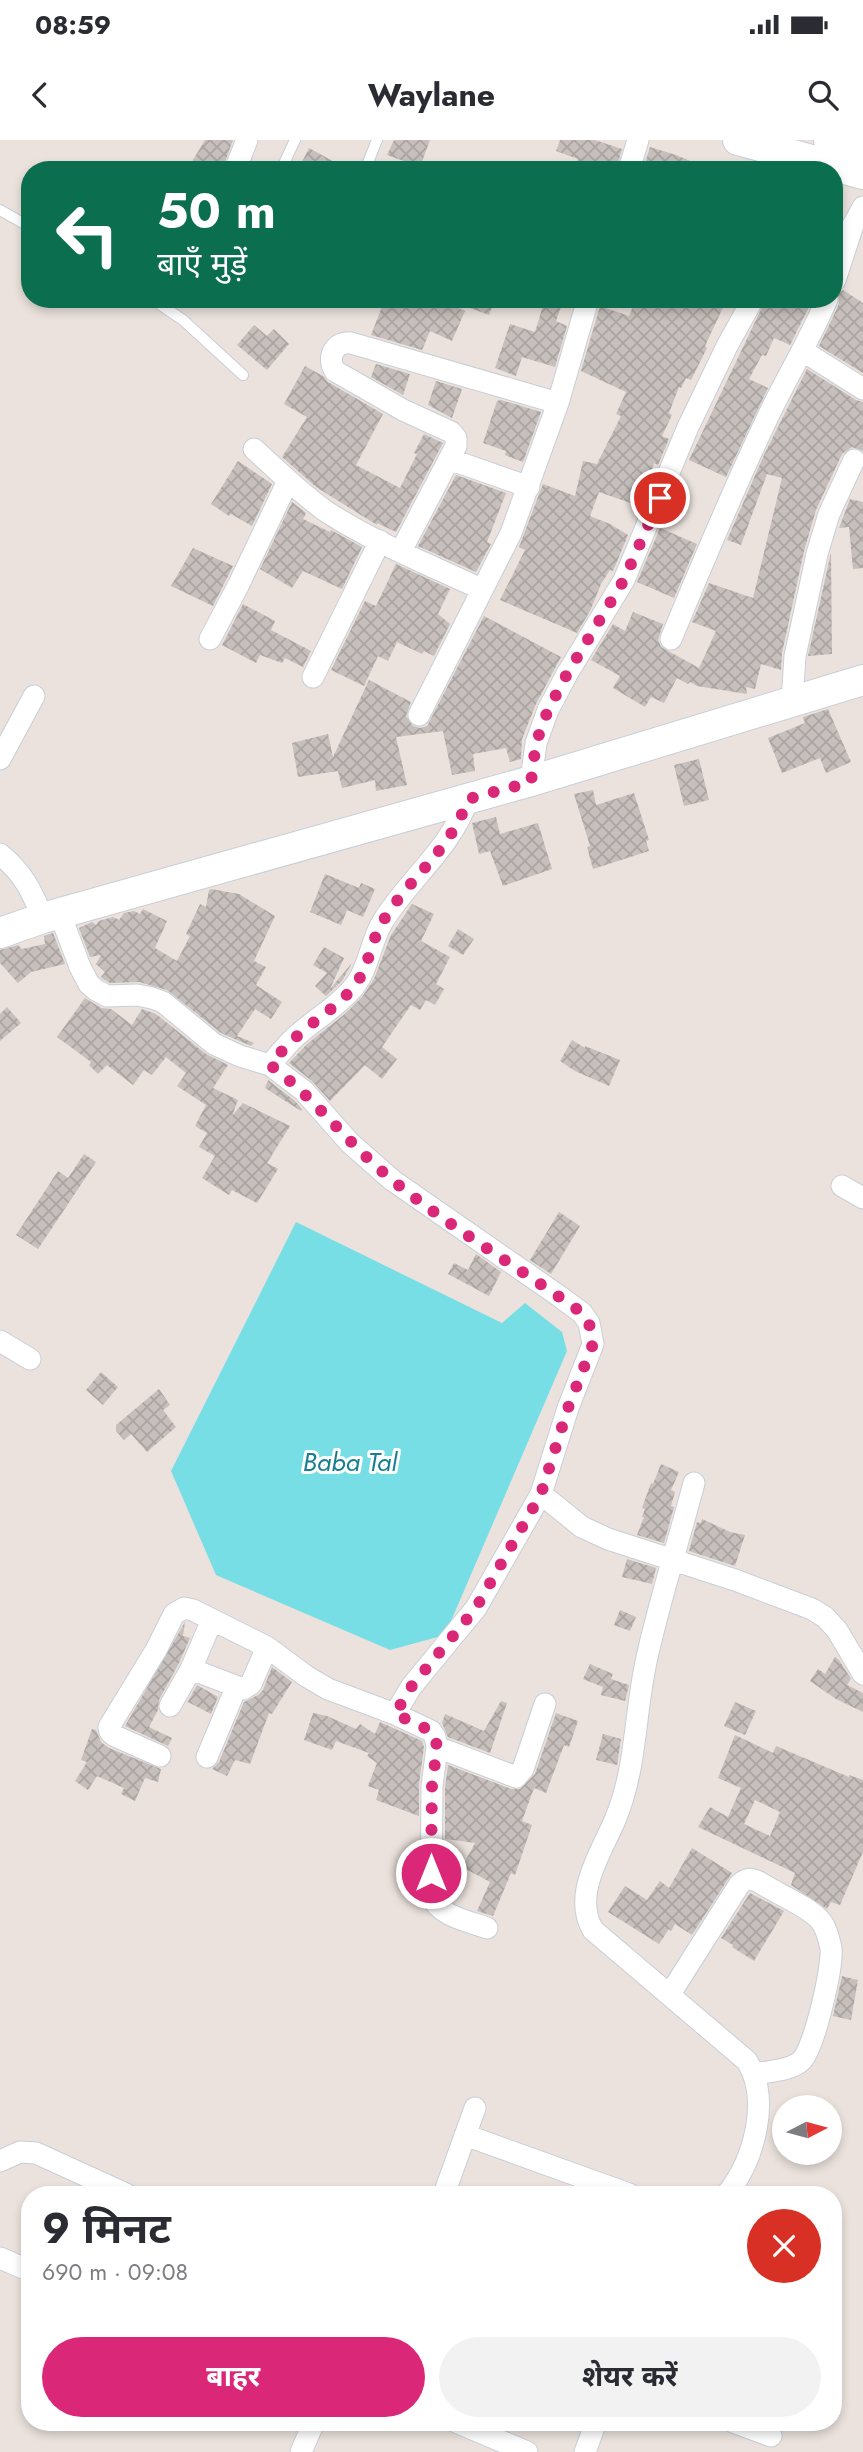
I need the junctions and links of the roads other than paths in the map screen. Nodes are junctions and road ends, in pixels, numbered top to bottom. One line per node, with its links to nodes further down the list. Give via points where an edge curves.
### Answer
1 (247, 140): 8 (street)
2 (295, 140): 9 (lane)
3 (377, 140): 10 (lane)
4 (638, 140): 11 (street)
5 (738, 140): 7 (street)
6 (863, 149): 7 (street)
7 (829, 158)
8 (238, 161)
9 (285, 161)
10 (369, 161)
11 (632, 161)
12 (843, 165): 13 (street)
13 (863, 174)
14 (863, 207): 17 (street)
15 (0, 210): 16 (lane)
16 (21, 222)
17 (843, 256)
18 (165, 308): 23 (lane)
19 (580, 308): 25 (street)
20 (748, 308): 42 (street, via 688,427 624,580 548,710 536,743)
21 (823, 308): 22 (street)
22 (803, 351): 24 (street); 35 (street, via 743,470)
23 (243, 375)
24 (863, 389)
25 (558, 403): 27 (street, via 351,343 337,344 330,363 335,371 451,432 456,446); 30 (street)
26 (254, 449): 29 (street)
27 (449, 459): 30 (street); 32 (street)
28 (854, 460): 39 (street, via 817,554 795,656)
29 (288, 481): 31 (street, via 326,511); 34 (street)
30 (529, 487): 33 (street)
31 (380, 541): 32 (street); 36 (street)
32 (401, 551): 33 (street)
33 (481, 590): 40 (street)
34 (210, 639)
35 (671, 639)
36 (313, 677)
37 (863, 680): 39 (street)
38 (34, 696): 41 (street)
39 (792, 702): 42 (street)
40 (419, 715)
41 (0, 759)
42 (531, 782): 43 (street)
43 (468, 799): 45 (street); 47 (street, via 450,838 384,919 355,986)
44 (0, 854): 45 (street, via 16,867)
45 (51, 916): 46 (street); 47 (street, via 96,990 107,996 137,995 163,1002 214,1044)
46 (0, 933)
47 (270, 1065): 53 (street, via 304,1091 391,1180 559,1296 589,1323 593,1344)
48 (842, 1186): 49 (street)
49 (863, 1198)
50 (0, 1341): 51 (street)
51 (30, 1359)
52 (694, 1483): 54 (street)
53 (541, 1494): 54 (street, via 582,1527); 62 (street, via 476,1608 411,1687)
54 (674, 1560): 58 (street, via 812,1609 837,1630); 67 (street, via 648,1653 631,1772 584,1902 593,1930)
55 (212, 1620): 56 (street); 57 (street); 64 (street, via 184,1608 174,1614 109,1727 115,1736)
56 (267, 1647): 59 (street, via 251,1684); 62 (street, via 328,1689)
57 (191, 1670): 59 (street); 61 (street)
58 (863, 1674)
59 (236, 1688): 65 (street)
60 (545, 1704): 63 (street, via 523,1769 516,1777)
61 (170, 1706)
62 (395, 1714): 63 (street, via 431,1731)
63 (437, 1747): 66 (street, via 432,1786 433,1903)
64 (160, 1756)
65 (206, 1757)
66 (487, 1928)
67 (670, 1994): 68 (street, via 747,2061); 68 (street, via 744,1880 759,1882 819,1919 831,1950 829,1977 810,2048 794,2066)
68 (755, 2074): 75 (street, via 758,2122)
69 (475, 2108): 70 (street)
70 (465, 2136): 73 (street); 74 (street)
71 (0, 2161): 72 (street, via 20,2152 36,2153)
72 (108, 2186)
73 (447, 2186)
74 (606, 2186)
75 (734, 2186)
76 (0, 2258): 77 (street)
77 (21, 2267)
78 (310, 2431): 83 (street)
79 (477, 2431): 84 (street)
80 (593, 2431): 85 (street)
81 (757, 2431): 82 (street)
82 (771, 2436)
83 (301, 2452)
84 (527, 2452)
85 (585, 2452)

